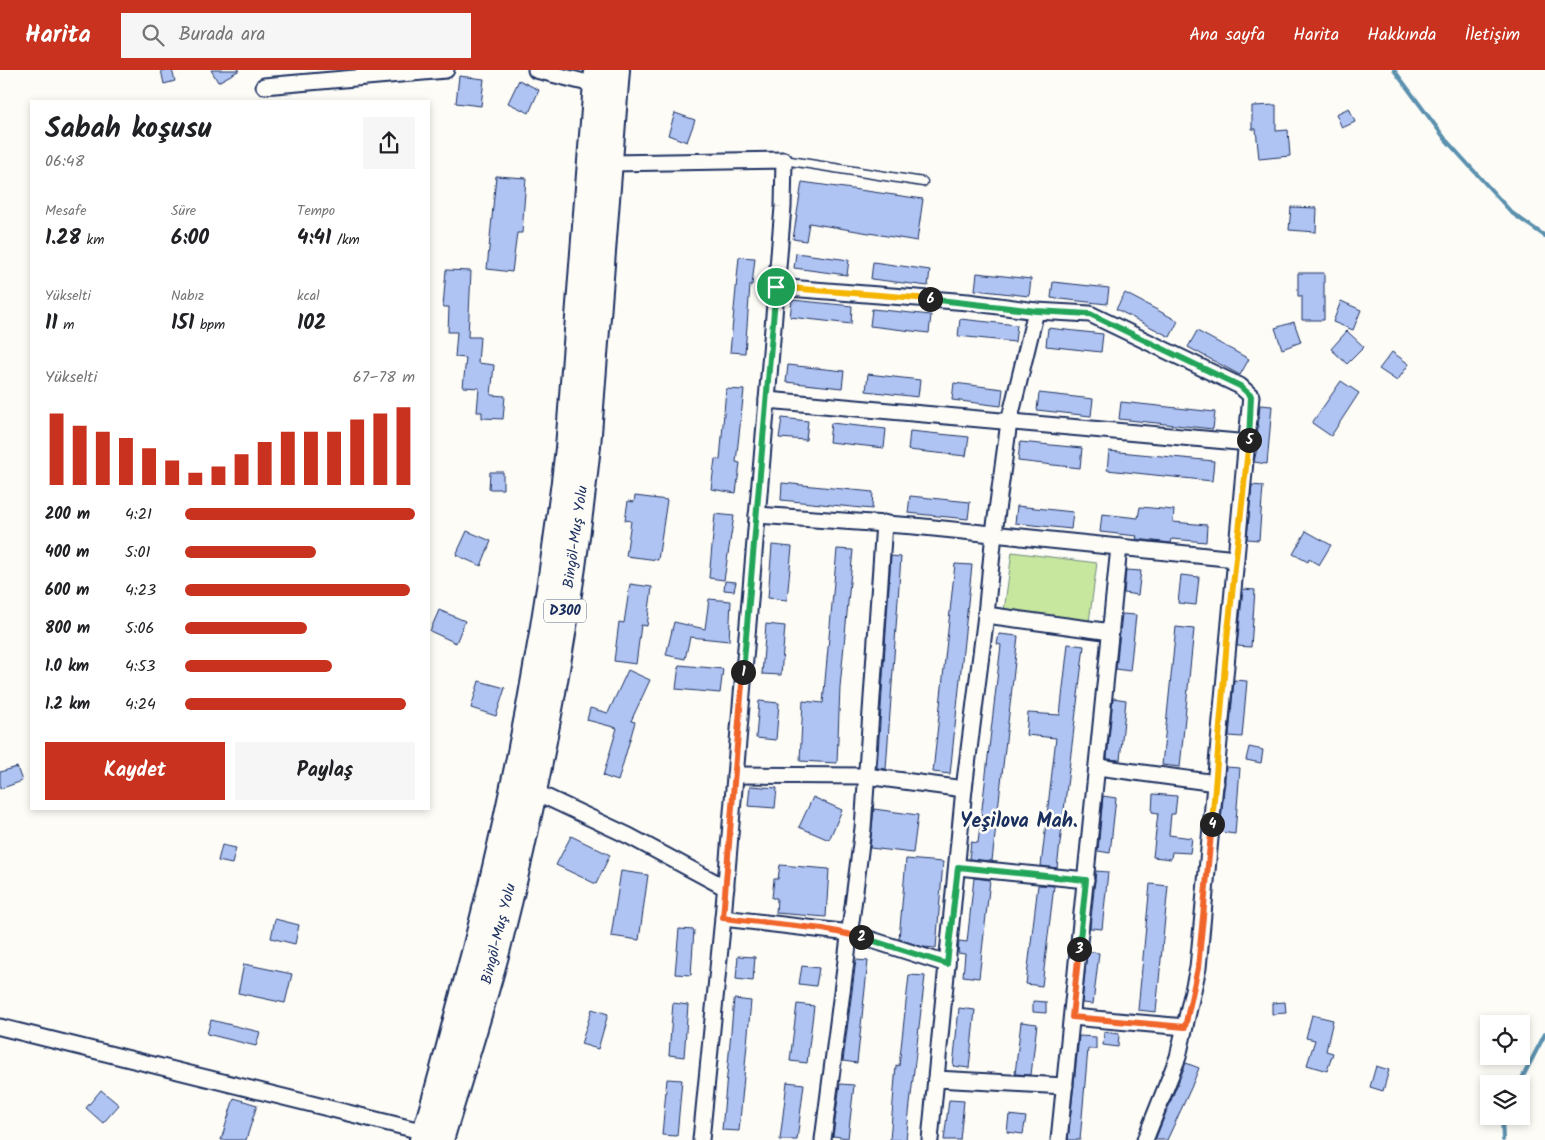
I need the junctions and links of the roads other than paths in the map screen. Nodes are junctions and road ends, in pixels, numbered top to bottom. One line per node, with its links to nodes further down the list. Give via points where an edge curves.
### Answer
1 (446, 70): 5 (street)
2 (536, 70): 4 (street)
3 (617, 70): 7 (highway, Bingöl-Muş Yolu / D300)
4 (596, 78): 25 (highway, Bingöl-Muş Yolu / D300, via 562,502)
5 (264, 86)
6 (784, 160): 7 (street); 8 (lane); 9 (street)
7 (611, 163): 25 (highway, Bingöl-Muş Yolu / D300, via 582,501 549,713)
8 (923, 182)
9 (776, 287): 10 (street, via 968,302); 11 (street)
10 (1036, 311): 12 (street); 13 (street, via 1090,314 1240,386 1251,396)
11 (767, 400): 12 (street); 14 (street)
12 (1009, 422): 13 (street); 16 (street)
13 (1249, 443): 18 (street)
14 (757, 515): 15 (street); 22 (street)
15 (884, 523): 16 (street); 23 (street)
16 (994, 533): 17 (street); 19 (street)
17 (1119, 547): 18 (street); 20 (street)
18 (1236, 559): 24 (street)
19 (986, 615): 20 (street); 26 (street)
20 (1111, 632): 21 (street)
21 (1098, 767): 24 (street); 28 (street)
22 (735, 775): 23 (street); 29 (street)
23 (866, 776): 26 (street); 31 (street)
24 (1216, 783): 35 (street, via 1198,968)
25 (524, 787): 29 (street, via 629,836); 38 (highway, Bingöl-Muş Yolu / D300, via 498,948)
26 (964, 789): 27 (street)
27 (958, 867): 28 (street); 32 (street)
28 (1086, 880): 33 (street)
29 (726, 888): 30 (street)
30 (723, 918): 31 (street); 39 (street)
31 (850, 933): 32 (street); 40 (street)
32 (947, 964): 36 (street)
33 (1072, 1017): 35 (street); 37 (street)
34 (0, 1027): 38 (street)
35 (1185, 1027): 43 (street, via 1178,1057)
36 (936, 1079): 37 (street); 41 (street)
37 (1065, 1086): 42 (street)
38 (429, 1137)
39 (701, 1140)
40 (823, 1140)
41 (930, 1140)
42 (1058, 1140)
43 (1144, 1140)

